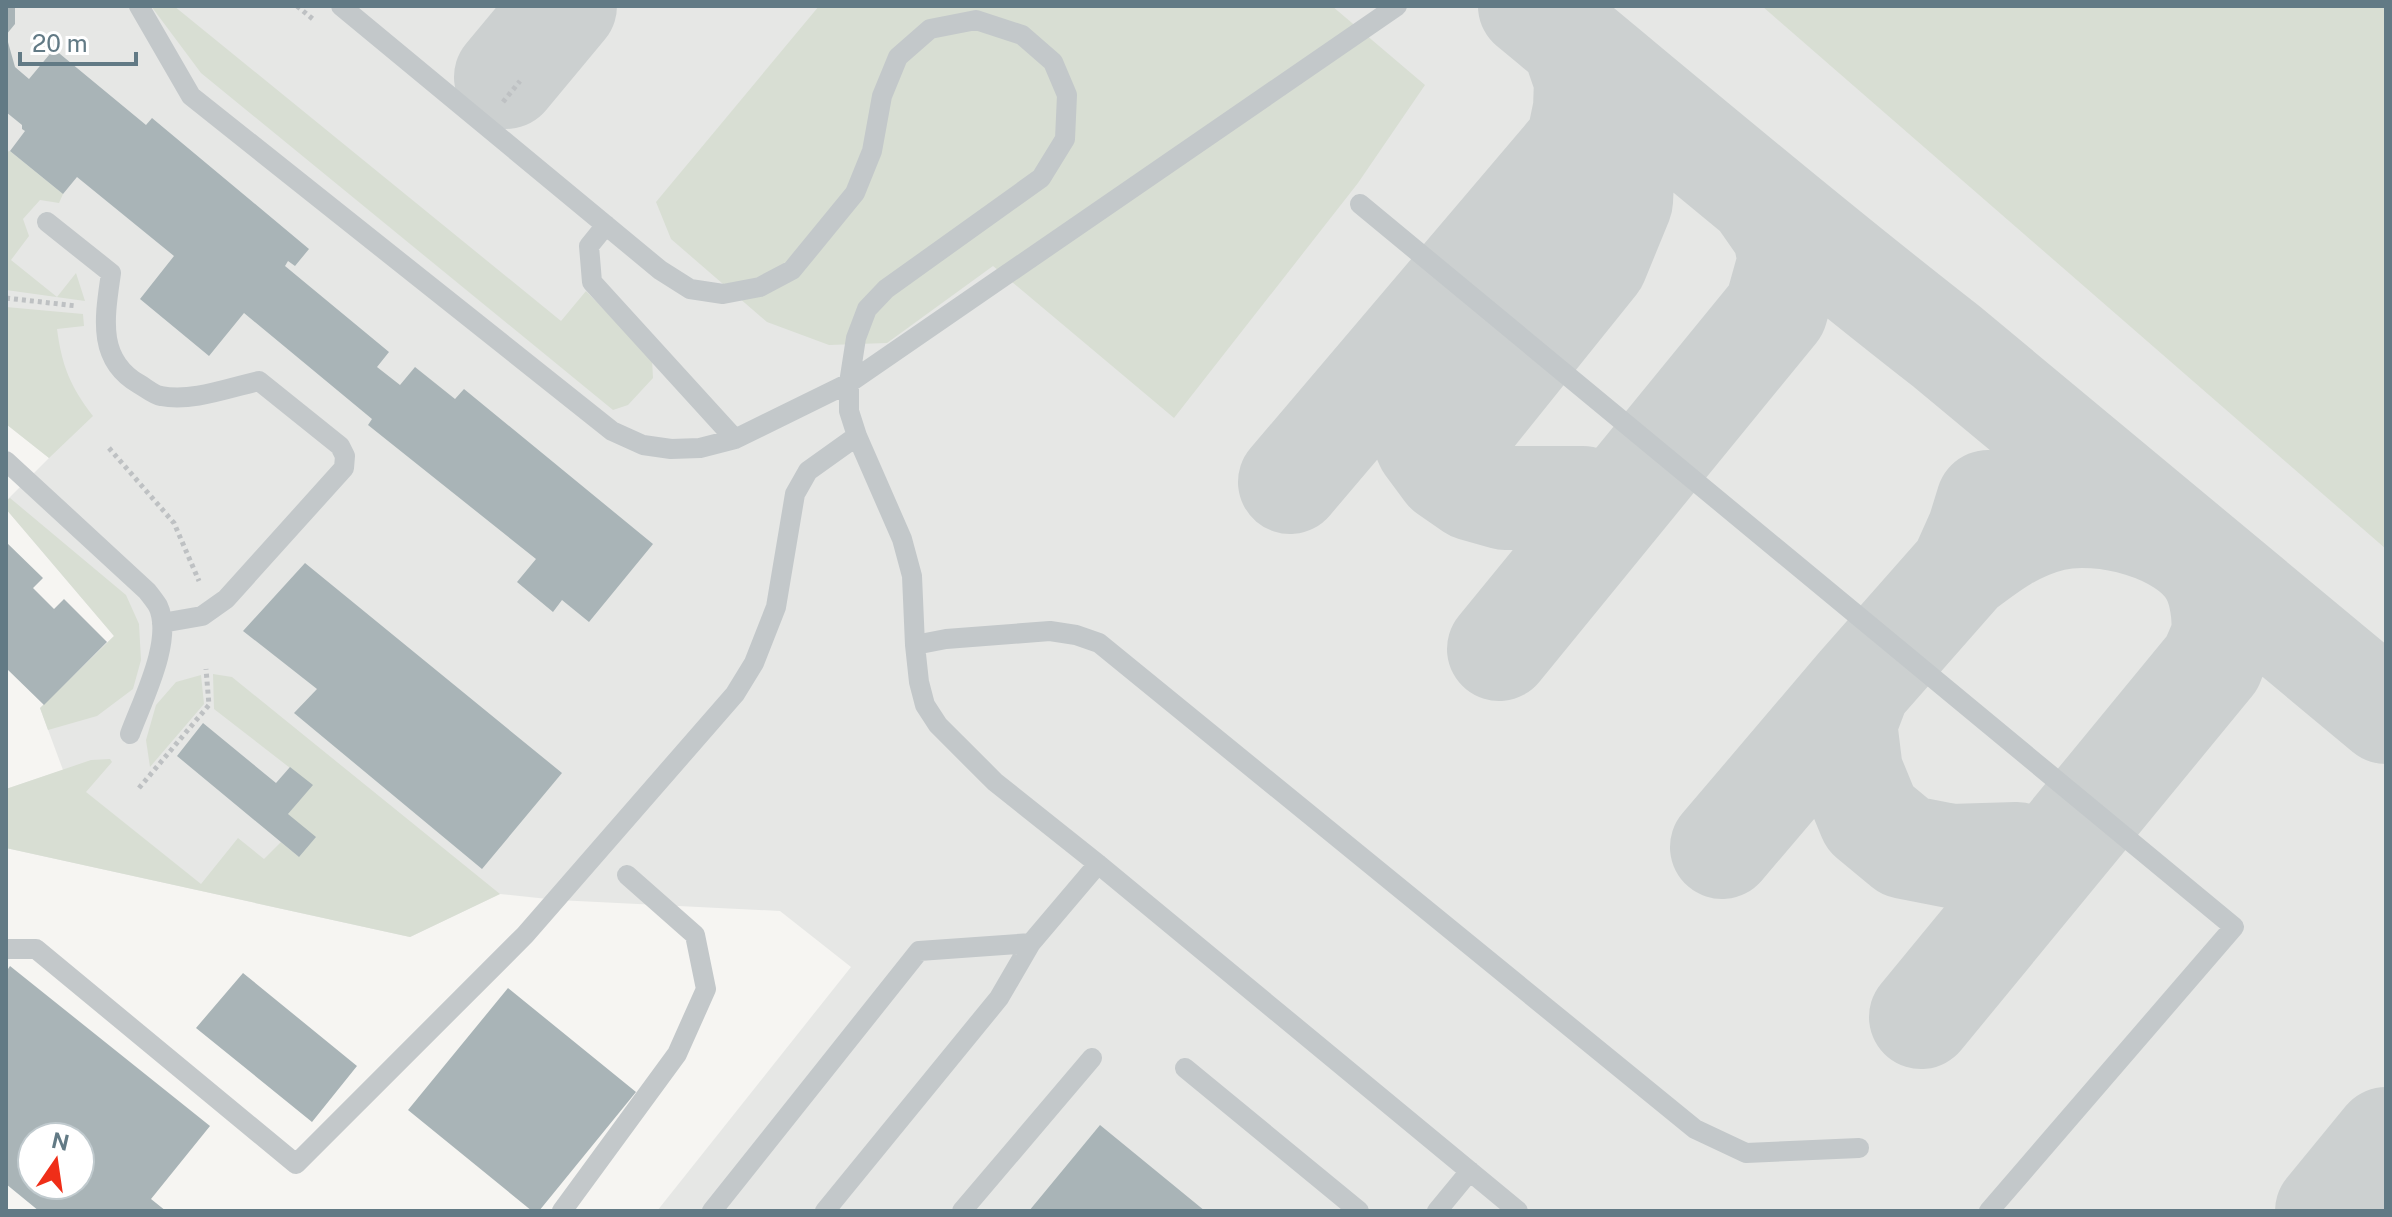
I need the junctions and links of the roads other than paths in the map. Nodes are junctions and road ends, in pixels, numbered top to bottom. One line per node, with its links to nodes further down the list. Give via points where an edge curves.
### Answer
1 (139, 6): 9 (lane, via 191,96 612,431 643,445 671,449)
2 (341, 6): 6 (lane)
3 (1397, 6): 7 (lane)
4 (1360, 204): 29 (lane, via 2234,927)
5 (47, 222): 11 (lane, via 111,273 107,346 125,376 159,396 190,397 259,381 340,446 345,456 344,468 226,599 202,616)
6 (606, 225): 7 (lane, via 690,289 723,294 760,287 792,270 855,193 898,57 930,29 976,20 1022,35 1053,62 1067,95 1065,139 1041,178 886,289 867,309); 9 (lane, via 589,246 592,282)
7 (849, 383): 8 (lane, via 849,411); 9 (lane)
8 (857, 436): 12 (lane, via 902,539 912,576); 17 (lane, via 808,471 795,494 776,607 735,694 525,935 296,1164 36,949)
9 (735, 439)
10 (6, 461): 11 (lane, via 147,591)
11 (162, 623): 13 (lane, via 154,672)
12 (915, 645): 14 (lane, via 925,705 938,725 995,782); 20 (lane, via 1050,631 1099,643 1695,1129 1746,1153)
13 (130, 734)
14 (1098, 864): 16 (lane); 21 (lane)
15 (627, 875): 22 (lane, via 695,935 706,989 677,1054)
16 (1031, 943): 23 (lane, via 919,951); 24 (lane, via 999,998)
17 (6, 949)
18 (1092, 1058): 25 (lane)
19 (1185, 1068): 26 (lane)
20 (1859, 1148)
21 (1470, 1171): 27 (lane); 28 (lane)
22 (562, 1211)
23 (712, 1211)
24 (825, 1211)
25 (962, 1211)
26 (1359, 1211)
27 (1437, 1211)
28 (1518, 1211)
29 (1989, 1211)

